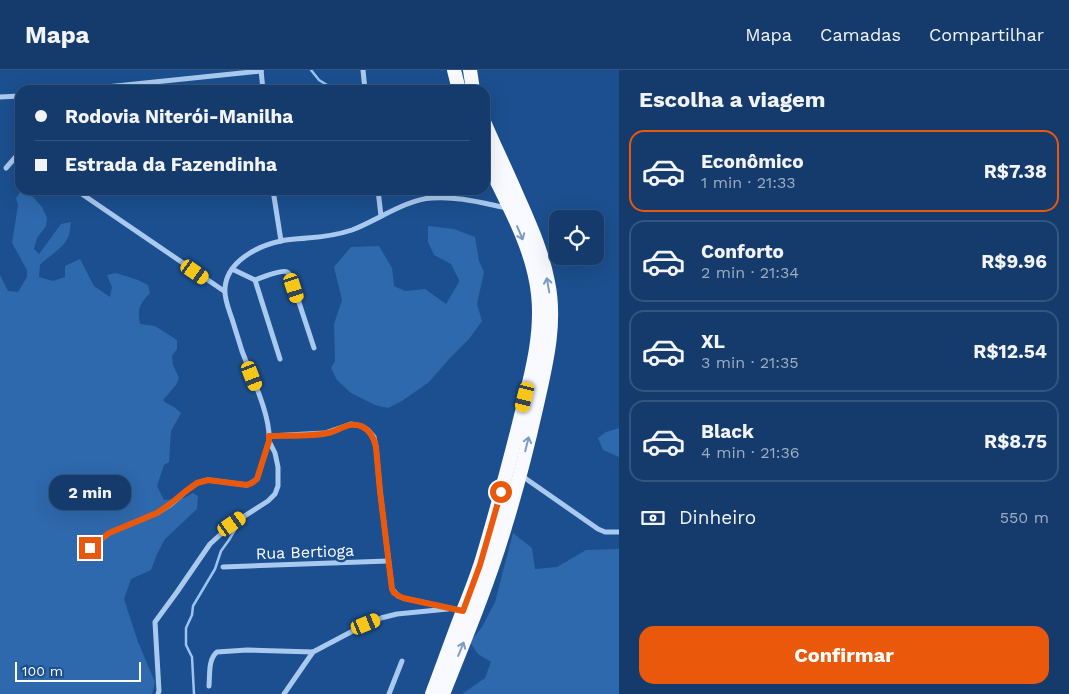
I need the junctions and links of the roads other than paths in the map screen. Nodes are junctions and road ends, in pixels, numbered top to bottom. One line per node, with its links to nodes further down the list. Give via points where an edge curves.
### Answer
1 (363, 70): 7 (street)
2 (454, 70): 8 (highway)
3 (470, 70): 9 (highway)
4 (261, 71): 5 (street); 6 (street)
5 (125, 85)
6 (262, 85)
7 (364, 85)
8 (458, 85)
9 (472, 85)
10 (0, 97): 11 (street)
11 (15, 97)
12 (490, 135): 28 (highway, one-way to 12, via 544,371 552,312 538,245)
13 (15, 158): 15 (street)
14 (490, 167): 19 (highway)
15 (6, 168)
16 (83, 195): 24 (street)
17 (274, 195): 21 (street)
18 (379, 195): 20 (street)
19 (510, 209): 20 (street, via 450,197 430,198); 33 (highway, one-way to 33, via 534,273 539,326 536,352 493,523 480,565)
20 (381, 216): 21 (street, via 352,230)
21 (281, 241): 22 (street, via 251,252)
22 (232, 269): 23 (street); 24 (street, via 226,278)
23 (254, 280): 25 (street, via 280,271 288,272); 26 (street)
24 (224, 291): 27 (street, via 257,388)
25 (314, 348)
26 (280, 359)
27 (269, 438): 30 (street, via 257,479 252,483 208,480 197,483 157,513 109,533); 31 (street, via 325,434 351,424 368,430 376,447); 37 (street, via 278,467 275,494 210,544 155,622)
28 (520, 474): 29 (street, via 598,529); 41 (highway, one-way to 28, via 483,591)
29 (619, 532)
30 (90, 548)
31 (388, 561): 32 (street, Rua Bertioga); 33 (street, via 392,589 398,596)
32 (224, 567)
33 (458, 610): 34 (street, via 414,612 382,618); 40 (highway)
34 (313, 652): 36 (street, via 217,652 212,658); 38 (street)
35 (402, 661): 39 (street)
36 (209, 686)
37 (158, 694)
38 (284, 694)
39 (389, 694)
40 (432, 694)
41 (443, 694)

